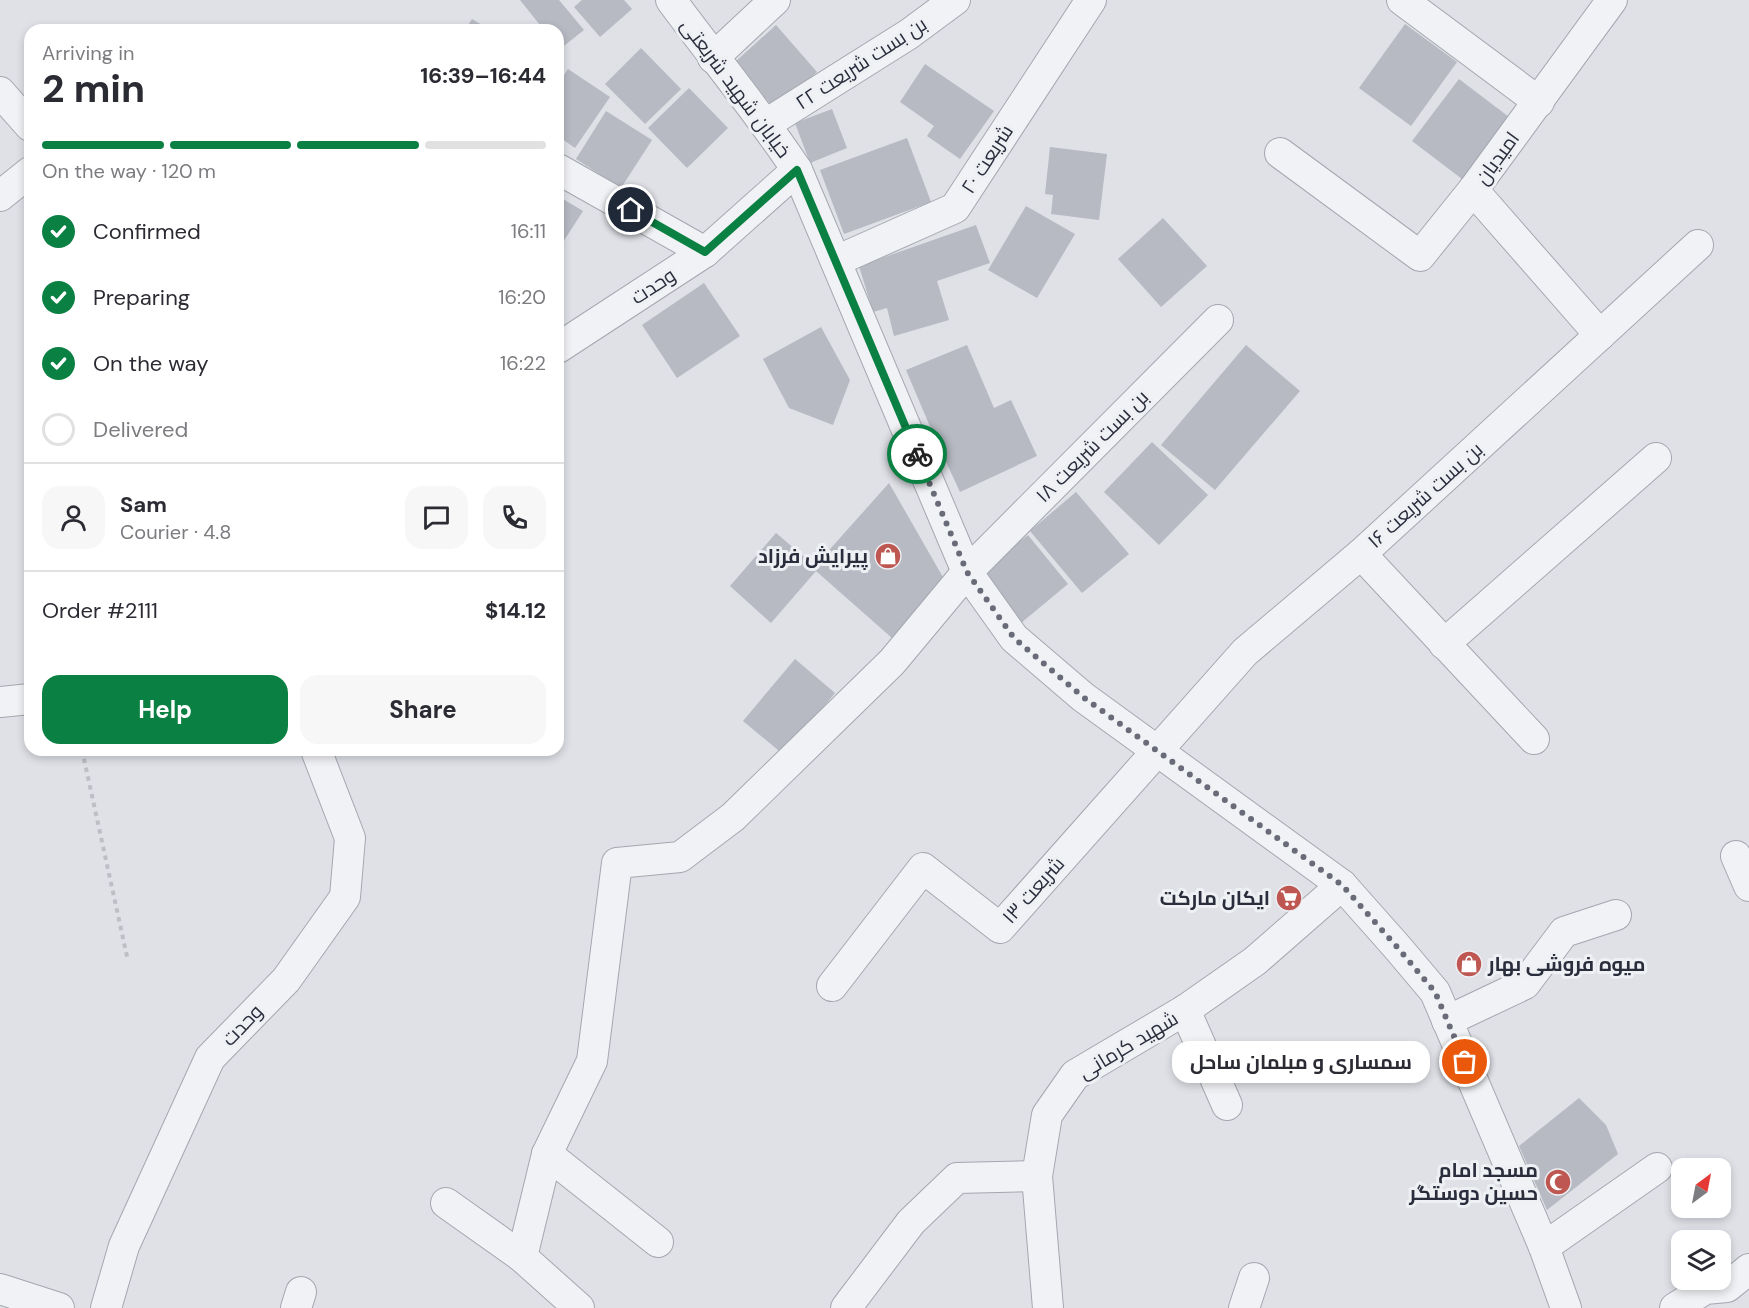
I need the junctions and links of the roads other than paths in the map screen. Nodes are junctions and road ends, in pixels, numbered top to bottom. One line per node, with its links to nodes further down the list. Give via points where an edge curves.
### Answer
1 (671, 0): 7 (street, خیابان شهید شریعتی)
2 (775, 0): 7 (street)
3 (955, 0): 11 (street, بن بست شریعت ۲۲, via 909,34)
4 (1091, 0): 20 (street, شریعت ۲۰, via 955,208)
5 (1402, 0): 9 (street)
6 (1612, 0): 9 (street, امیدیان)
7 (713, 58): 11 (street, خیابان شهید شریعتی)
8 (0, 92): 10 (street)
9 (1539, 102): 16 (street, امیدیان)
10 (24, 119)
11 (766, 124): 13 (street, خیابان شهید شریعتی)
12 (1280, 153): 16 (street, via 1420,256)
13 (797, 170): 19 (street, وحدت); 20 (street, خیابان شهید شریعتی)
14 (564, 172): 19 (street)
15 (24, 177): 17 (street)
16 (1473, 190): 22 (street, امیدیان)
17 (0, 196)
18 (1698, 245): 22 (street, بن بست شریعت ۱۶)
19 (705, 252): 23 (street, وحدت)
20 (836, 261): 26 (street, خیابان شهید شریعتی)
21 (1218, 320): 26 (street, بن بست شریعت ۱۸)
22 (1600, 335): 25 (street, بن بست شریعت ۱۶)
23 (564, 344)
24 (1656, 458): 27 (street)
25 (1360, 554): 27 (street); 31 (street, بن بست شریعت ۱۶, via 1245,652)
26 (967, 572): 31 (street, خیابان شهید شریعتی, via 1014,638 1083,697); 41 (street, بن بست شریعت ۱۸, via 892,662 733,817 680,857 617,863 592,1061)
27 (1444, 644): 30 (street)
28 (24, 700): 29 (street)
29 (0, 702)
30 (1534, 739)
31 (1158, 751): 34 (street, خیابان شهید شریعتی); 37 (street, شریعت ۱۳, via 1000,928 923,868)
32 (318, 756): 52 (street, وحدت, via 350,838 345,897 286,980 210,1058 124,1246)
33 (1736, 856): 35 (street)
34 (1342, 885): 38 (street, شهید کرمانی, via 1255,961); 39 (street, خیابان شهید شریعتی, via 1435,992)
35 (1749, 886)
36 (1616, 915): 39 (street, via 1564,932 1525,984)
37 (832, 986)
38 (1185, 1010): 40 (street); 43 (street, شهید کرمانی, via 1075,1075 1047,1115)
39 (1447, 1021): 46 (street, خیابان شهید شریعتی)
40 (1227, 1104)
41 (547, 1154): 45 (street); 47 (street)
42 (1657, 1168): 46 (street)
43 (1037, 1176): 54 (street, via 957,1178 911,1222); 55 (street, شهید کرمانی)
44 (446, 1203): 47 (street)
45 (658, 1242)
46 (1544, 1247): 57 (street, خیابان شهید شریعتی)
47 (522, 1257): 53 (street)
48 (1749, 1269): 58 (street, via 1727,1287 1705,1289)
49 (1254, 1278): 56 (street)
50 (0, 1289): 51 (street)
51 (59, 1308)
52 (106, 1308)
53 (579, 1308)
54 (846, 1308)
55 (1048, 1308)
56 (1244, 1308)
57 (1566, 1308)
58 (1675, 1308)

